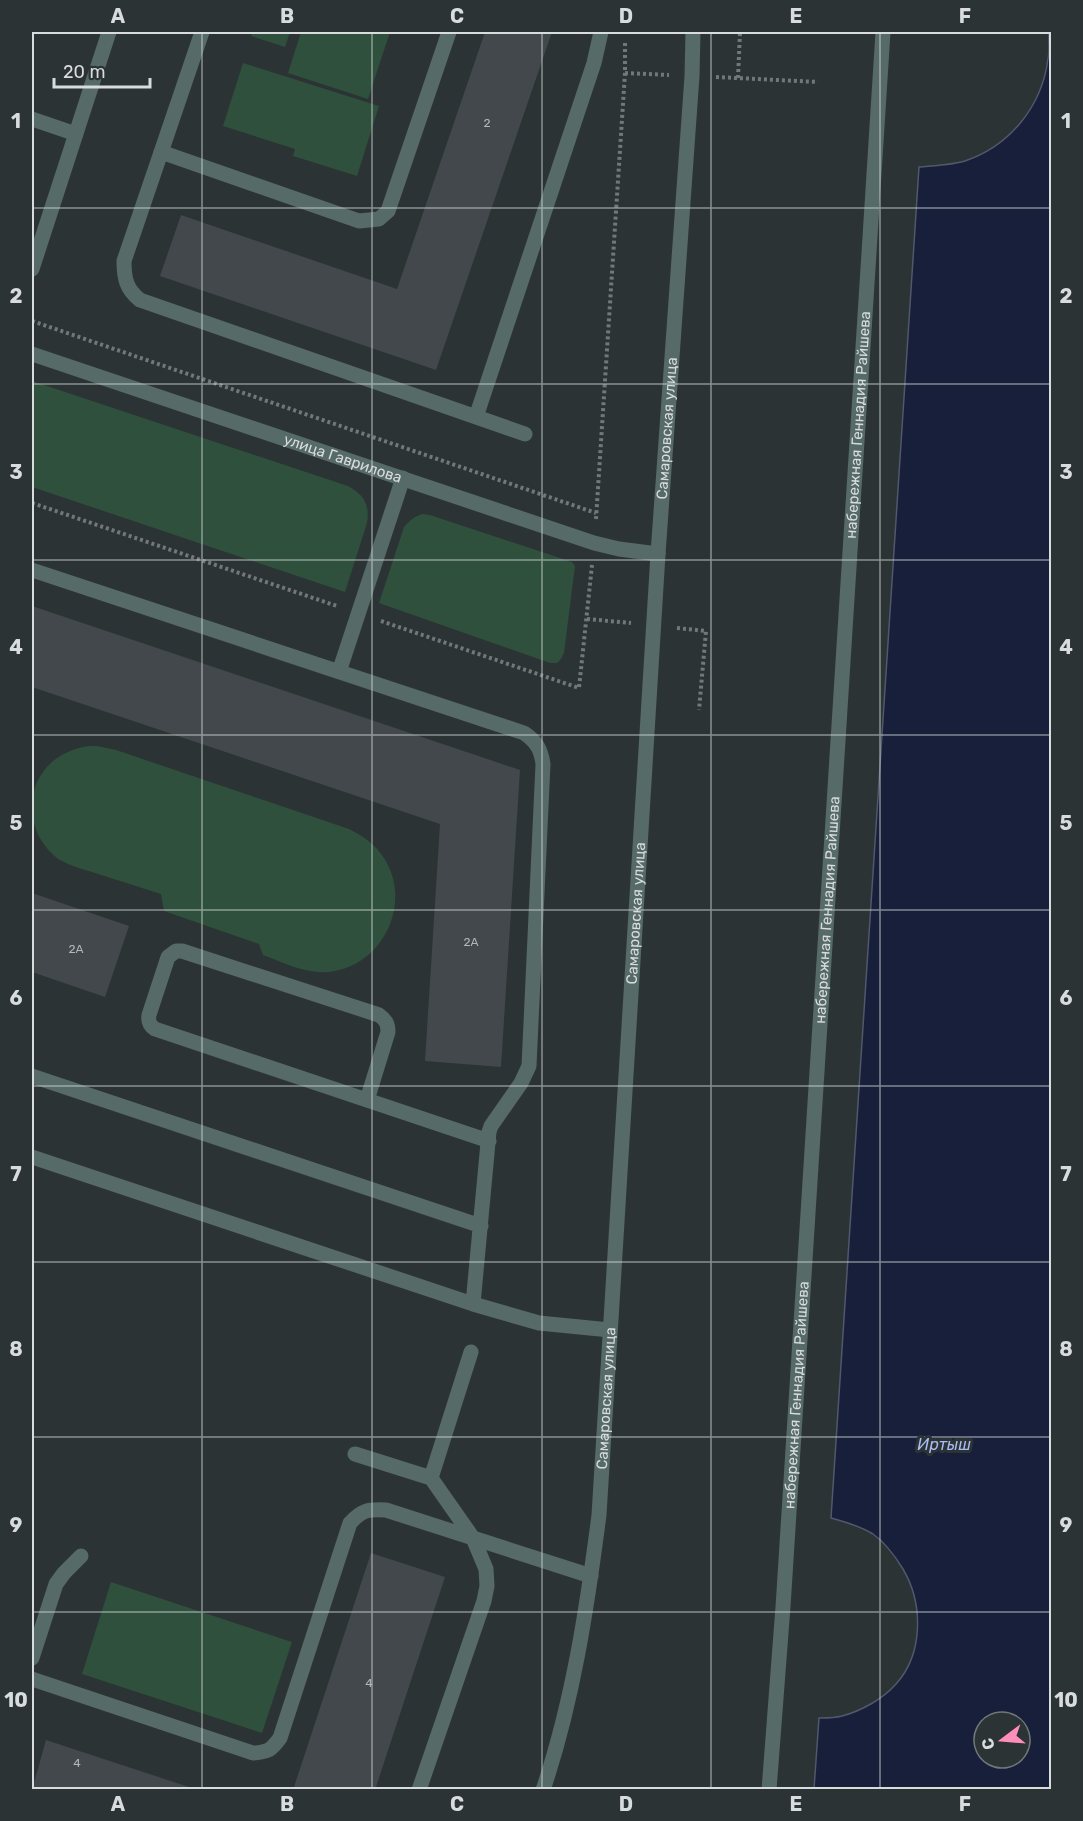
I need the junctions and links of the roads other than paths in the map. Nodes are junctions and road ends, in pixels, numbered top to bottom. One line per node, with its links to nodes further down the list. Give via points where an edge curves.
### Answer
1 (109, 32): 8 (street)
2 (202, 32): 9 (street)
3 (449, 32): 9 (street, via 388,211 380,219 359,221)
4 (601, 32): 12 (street)
5 (693, 32): 15 (street, Самаровская улица)
6 (883, 32): 35 (street, набережная Геннадия Райшева)
7 (32, 118): 8 (street)
8 (76, 134): 10 (street)
9 (161, 152): 12 (street, via 124,261 124,278 130,292 140,300)
10 (32, 265)
11 (32, 354): 14 (street, улица Гаврилова)
12 (476, 417): 13 (street)
13 (525, 434)
14 (403, 478): 15 (street, улица Гаврилова, via 594,543); 17 (street)
15 (658, 554): 24 (street, Самаровская улица)
16 (32, 570): 17 (street)
17 (339, 672): 20 (street, via 524,733 540,750 543,764 529,1066 491,1126)
18 (32, 1076): 22 (street)
19 (367, 1100): 19 (street, via 388,1032 388,1025 379,1015 182,951 168,957 149,1014 150,1026); 20 (street)
20 (489, 1141): 22 (street)
21 (32, 1156): 23 (street)
22 (481, 1226): 23 (street)
23 (473, 1304): 24 (street, via 539,1323)
24 (610, 1330): 30 (street, Самаровская улица, via 599,1515)
25 (471, 1352): 27 (street)
26 (355, 1454): 27 (street)
27 (430, 1478): 28 (street)
28 (473, 1538): 30 (street); 32 (street, via 386,1510 359,1513 350,1523 280,1738 273,1749 253,1753); 33 (street, via 486,1569 484,1601)
29 (81, 1556): 31 (street, via 56,1584)
30 (591, 1576): 34 (street, Самаровская улица, via 574,1676)
31 (32, 1658)
32 (32, 1679)
33 (419, 1790)
34 (543, 1790)
35 (769, 1790)

